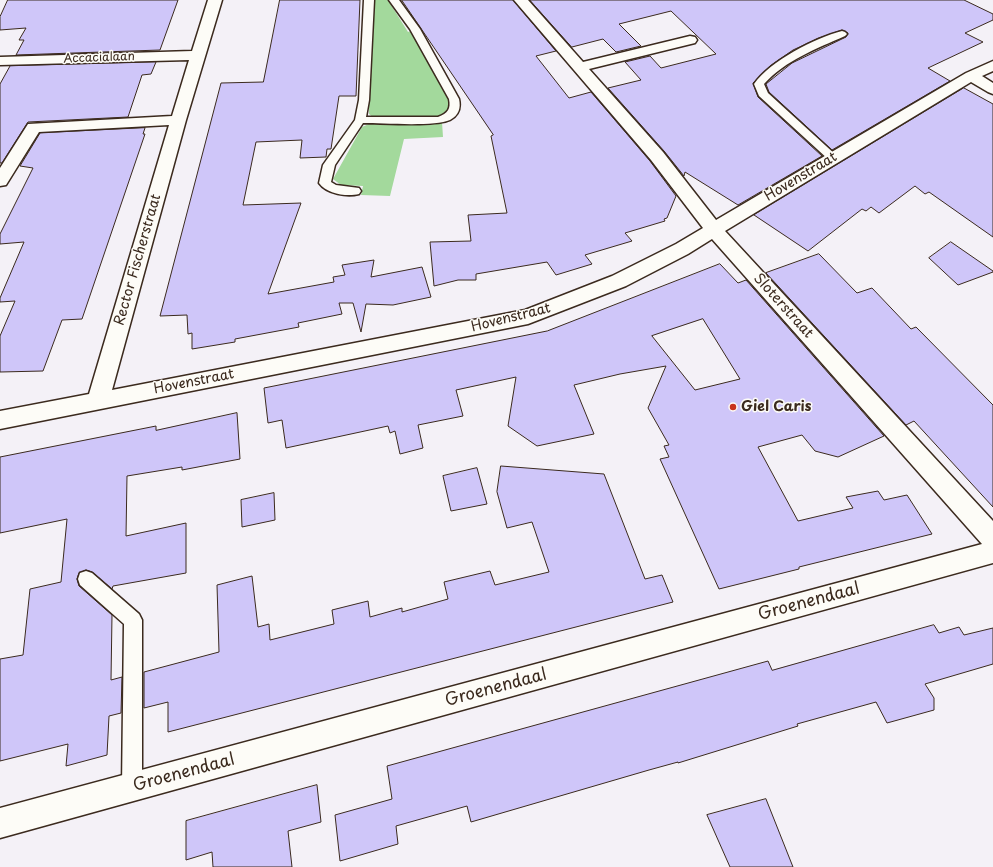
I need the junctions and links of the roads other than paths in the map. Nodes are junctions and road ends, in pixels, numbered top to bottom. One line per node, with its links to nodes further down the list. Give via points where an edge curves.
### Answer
1 (215, 0): 7 (street, Rector Fischerstraat)
2 (369, 0): 14 (lane, via 364,100)
3 (394, 0): 14 (lane, via 415,29 456,105 449,117 439,120)
4 (521, 0): 10 (street, Sloterstraat)
5 (842, 34): 15 (lane, via 794,54 759,84 763,94)
6 (690, 40): 10 (street)
7 (198, 55): 8 (street, Accacialaan); 13 (street, Rector Fischerstraat)
8 (0, 61)
9 (993, 65): 11 (street, Hovenstraat)
10 (580, 67): 18 (street, Sloterstraat, via 657,156)
11 (971, 76): 12 (street); 15 (street, Hovenstraat)
12 (993, 89)
13 (178, 120): 16 (street, via 34,127); 19 (street, Rector Fischerstraat)
14 (360, 120): 17 (lane, via 329,165 326,183 333,189)
15 (833, 158): 18 (street, Hovenstraat)
16 (0, 181)
17 (354, 191)
18 (714, 230): 19 (street, Hovenstraat, via 619,281 528,317); 21 (street, Sloterstraat)
19 (98, 400): 20 (street, Hovenstraat)
20 (0, 420)
21 (993, 538)
22 (993, 552): 24 (street, Groenendaal)
23 (86, 579): 24 (lane, via 134,620)
24 (132, 787): 25 (street, Groenendaal)
25 (0, 823)

